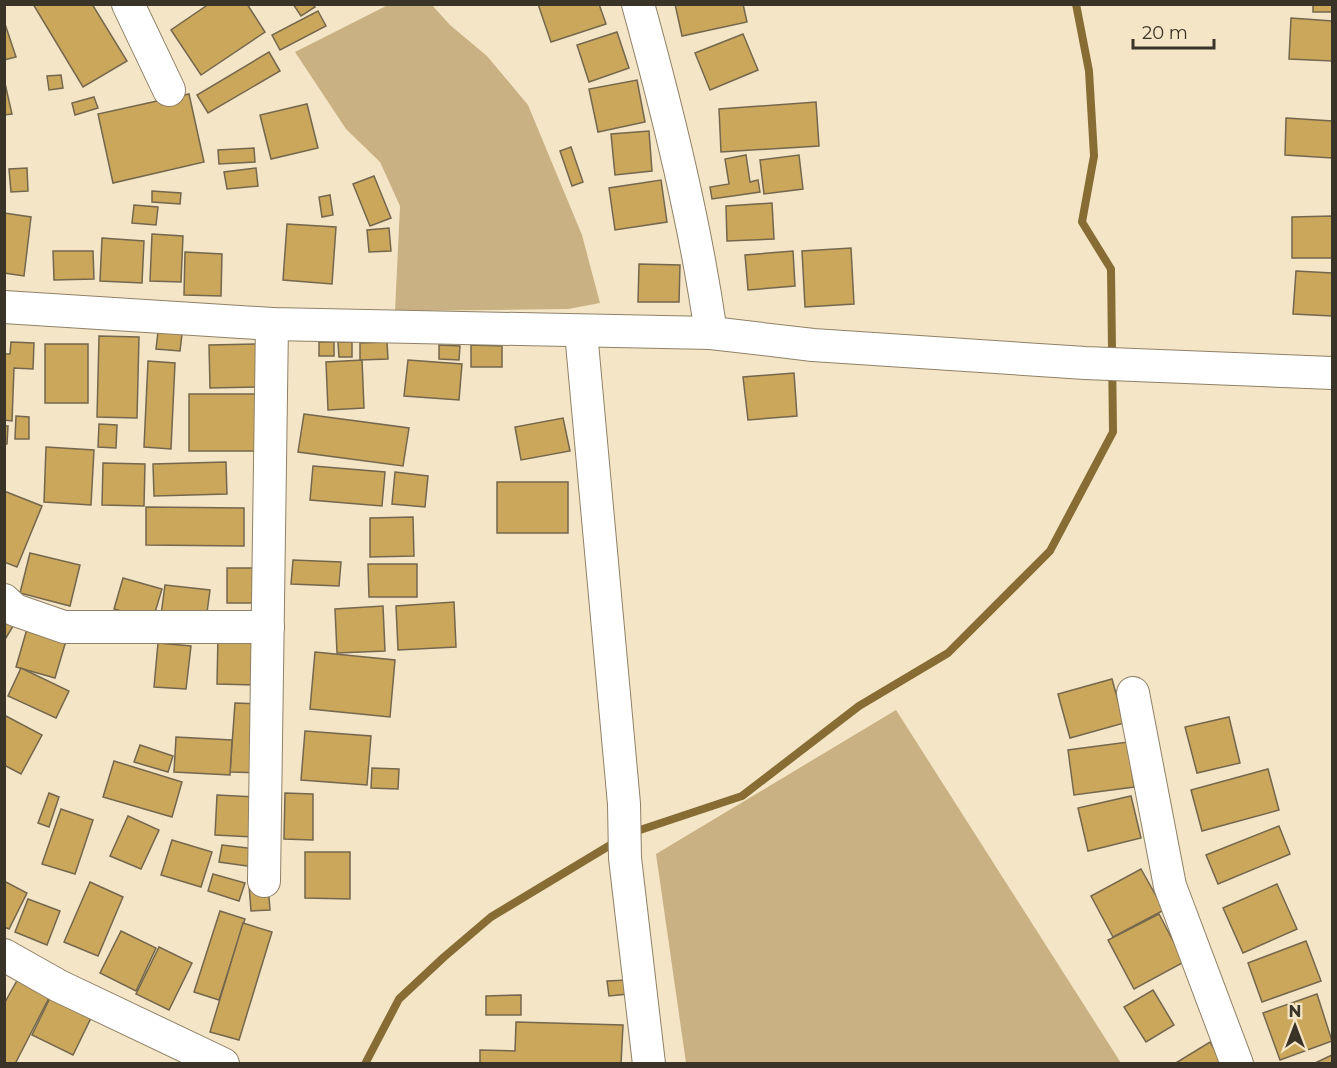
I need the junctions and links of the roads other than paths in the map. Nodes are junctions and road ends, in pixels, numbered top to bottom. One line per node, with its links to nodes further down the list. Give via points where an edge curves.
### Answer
1 (128, 4): 3 (street)
2 (638, 4): 7 (street, via 701,262)
3 (169, 90)
4 (4, 306): 5 (street)
5 (272, 324): 6 (street); 10 (street)
6 (581, 332): 7 (street); 15 (street, via 624,804 625,858)
7 (711, 333): 8 (street, via 813,345 1085,363)
8 (1332, 373)
9 (4, 600): 10 (street, via 15,610 64,627)
10 (268, 627): 12 (street)
11 (1133, 693): 16 (street, via 1170,886)
12 (264, 882)
13 (4, 955): 14 (street, via 59,986)
14 (222, 1064)
15 (649, 1064)
16 (1237, 1064)

